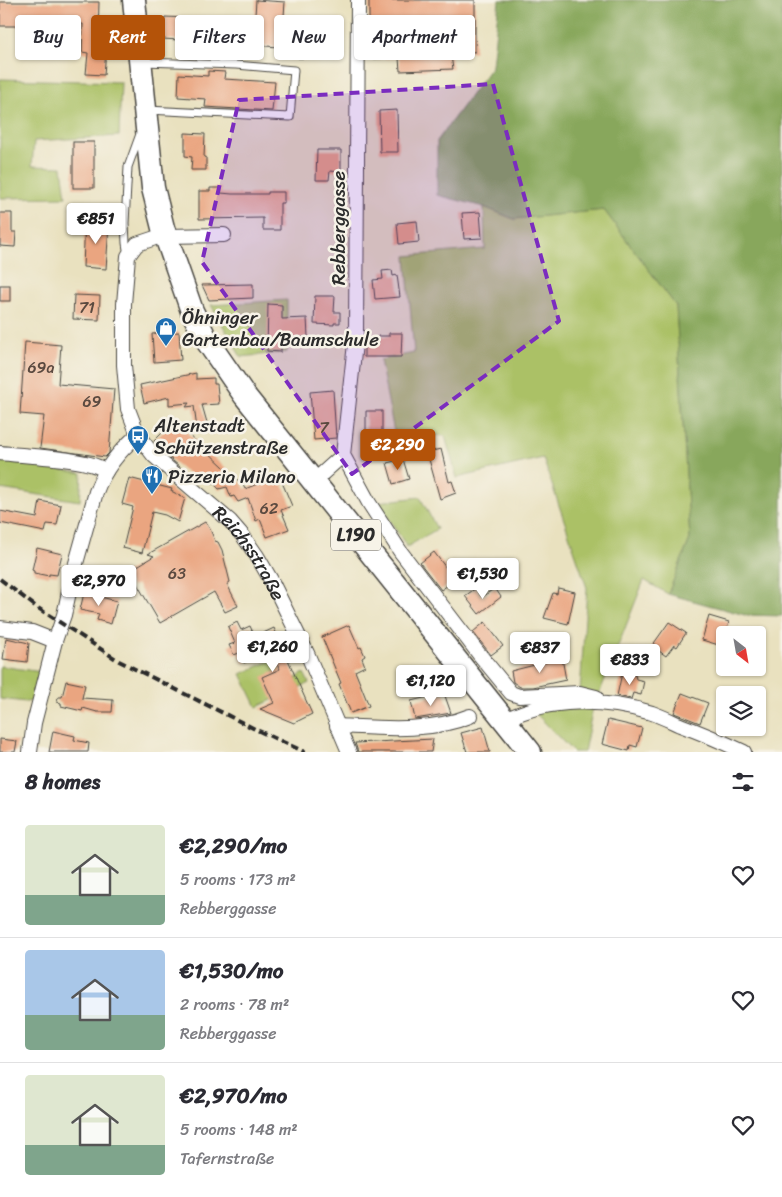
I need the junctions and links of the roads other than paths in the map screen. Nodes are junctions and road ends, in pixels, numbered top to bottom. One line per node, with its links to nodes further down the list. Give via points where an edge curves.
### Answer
1 (134, 0): 3 (main road, Reichsstraße / L190)
2 (358, 0): 10 (street, Rebberggasse, via 356,334)
3 (140, 62): 4 (main road, Reichsstraße / L190); 4 (lane, via 294,70 290,117)
4 (144, 115): 6 (main road, Reichsstraße / L190, via 153,188); 7 (lane, Reichsstraße, via 128,167 125,224)
5 (224, 235): 6 (street)
6 (165, 236): 7 (street, via 137,244); 12 (main road, L190, via 192,312 207,341 245,396)
7 (128, 256): 8 (street, Reichsstraße, via 124,321 125,392)
8 (138, 435): 11 (street); 18 (street, Reichsstraße, via 166,468 230,521 253,550 296,630)
9 (0, 452): 11 (street, via 86,463)
10 (343, 455): 12 (street); 15 (street, via 400,551 511,693 520,696 580,693 596,697)
11 (106, 471): 14 (street, via 96,492)
12 (313, 482): 17 (main road, L190)
13 (0, 628): 14 (street, via 32,632)
14 (55, 641): 19 (street)
15 (598, 703): 17 (street, via 572,702 550,706); 22 (street, via 653,713)
16 (470, 716): 18 (street, via 427,727)
17 (505, 720): 21 (main road, L190)
18 (338, 726): 20 (street, Reichsstraße)
19 (30, 752)
20 (349, 752)
21 (530, 752)
22 (744, 752)

